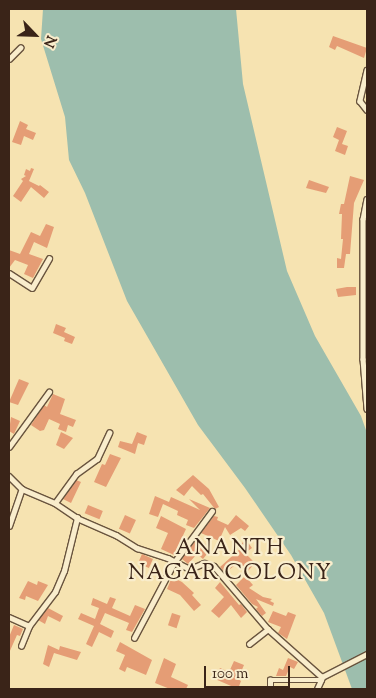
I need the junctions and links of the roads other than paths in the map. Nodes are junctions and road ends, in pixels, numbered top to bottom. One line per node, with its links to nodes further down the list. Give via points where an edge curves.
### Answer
1 (20, 48): 2 (street)
2 (9, 59)
3 (367, 70): 4 (street, via 360,101)
4 (367, 110)
5 (367, 199): 8 (street, via 363,219)
6 (49, 259): 7 (street, via 32,288)
7 (9, 273)
8 (365, 317): 10 (street, via 364,396)
9 (50, 392): 12 (street)
10 (367, 408)
11 (109, 433): 15 (street, via 97,459 76,474)
12 (9, 447)
13 (9, 476): 14 (street)
14 (22, 489): 15 (street); 18 (street)
15 (55, 503): 17 (street)
16 (212, 511): 19 (street)
17 (76, 518): 19 (street, via 137,548); 21 (street, via 64,571 55,592)
18 (9, 526)
19 (175, 561): 22 (street, via 190,568 204,563 214,566); 23 (street)
20 (9, 617): 21 (street)
21 (29, 626): 25 (street)
22 (268, 629): 24 (street); 27 (street)
23 (134, 638)
24 (249, 644)
25 (21, 646)
26 (367, 654): 27 (street)
27 (322, 679): 28 (street, via 270,680); 29 (street)
28 (270, 689)
29 (317, 689)

